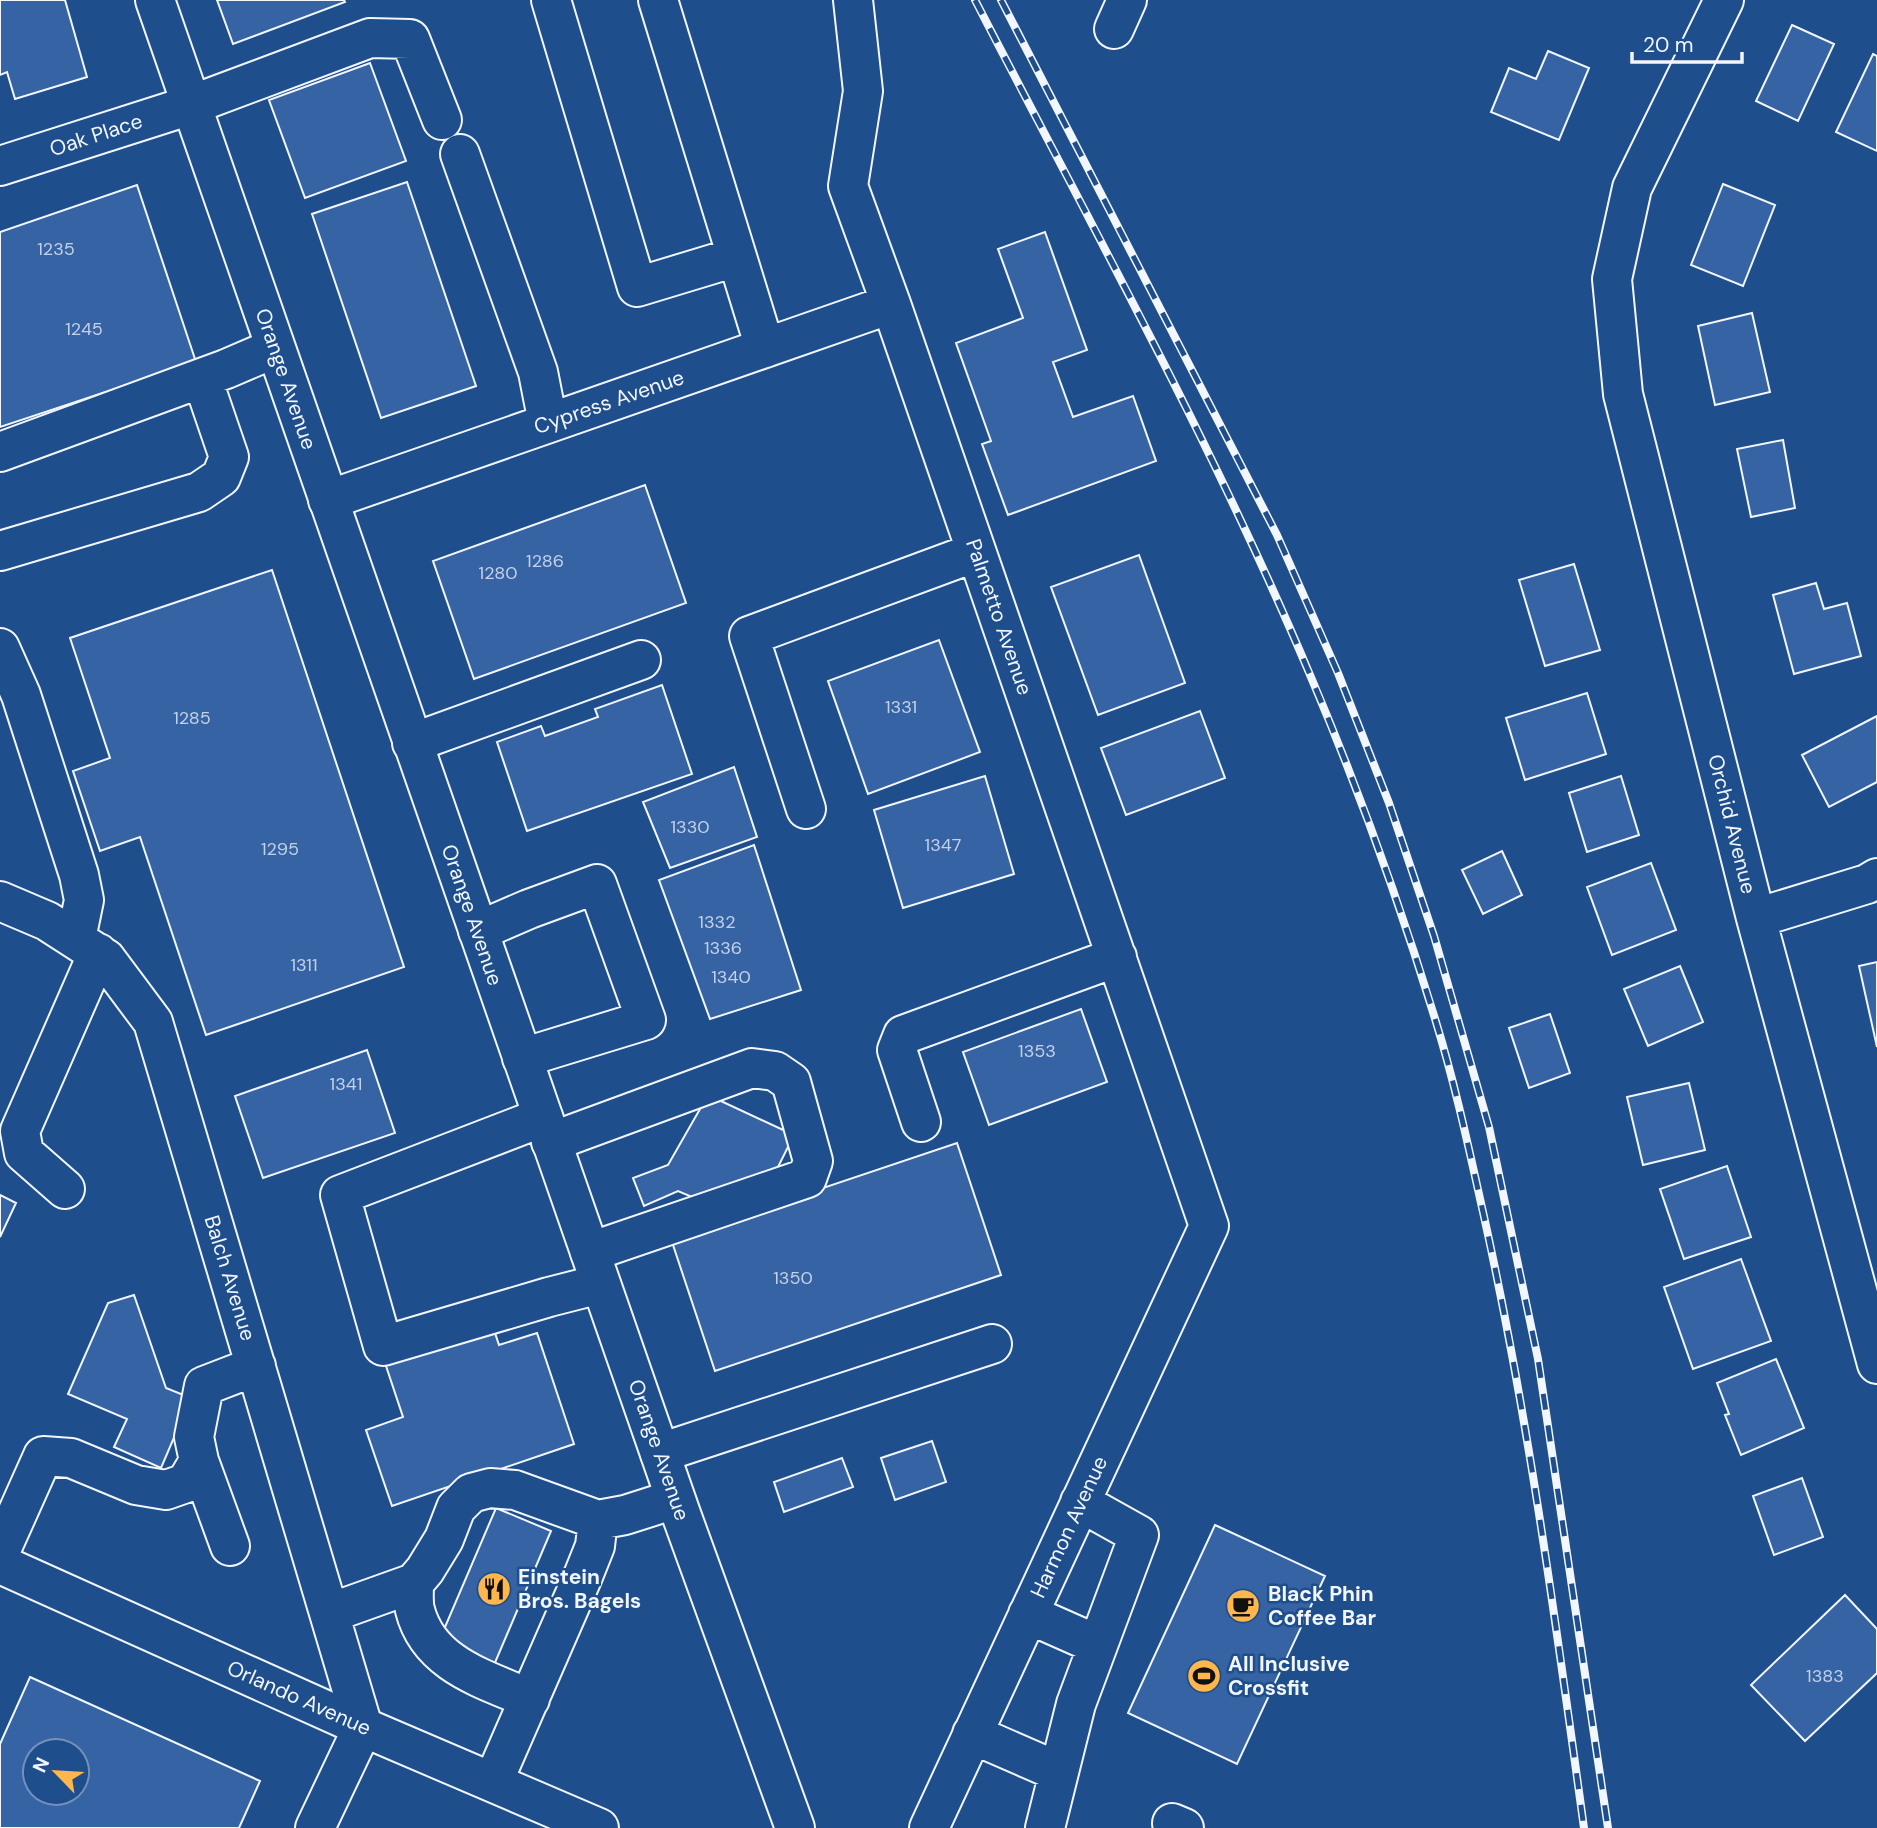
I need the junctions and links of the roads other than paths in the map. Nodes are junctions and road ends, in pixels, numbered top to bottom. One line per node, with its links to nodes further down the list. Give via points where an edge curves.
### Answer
1 (155, 0): 6 (street, Orange Avenue)
2 (551, 0): 10 (street, via 637,287)
3 (659, 0): 10 (street)
4 (853, 0): 11 (street, Palmetto Avenue, via 863,92 848,186)
5 (1724, 0): 26 (street, Orchid Avenue, via 1632,188 1612,279 1623,394)
6 (191, 105): 7 (street, Oak Place, via 370,38 410,38); 9 (street, Oak Place); 12 (street, Orange Avenue)
7 (442, 120)
8 (460, 154): 15 (street, via 537,372)
9 (0, 166)
10 (736, 257): 13 (street)
11 (891, 304): 13 (street, Cypress Avenue); 19 (street, Palmetto Avenue)
12 (275, 348): 14 (street); 17 (street, Orange Avenue)
13 (765, 348): 15 (street, Cypress Avenue)
14 (202, 378): 16 (street); 18 (street, via 229,457 221,477 199,492)
15 (548, 424): 17 (street, Cypress Avenue)
16 (0, 452)
17 (328, 500): 22 (street, Orange Avenue)
18 (0, 551)
19 (976, 552): 23 (street, via 749,636); 29 (street, Palmetto Avenue)
20 (0, 648): 28 (street, via 21,695 79,875)
21 (641, 660): 22 (street)
22 (412, 743): 27 (street, Orange Avenue)
23 (806, 809)
24 (1877, 878): 26 (street)
25 (0, 901): 28 (street, Balch Avenue, via 47,921)
26 (1756, 918): 37 (street, Orchid Avenue)
27 (478, 931): 30 (street, Orange Avenue); 30 (street, via 597,884 646,1020)
28 (87, 946): 33 (street, via 20,1131 24,1153); 38 (street, Balch Avenue, via 106,959 153,1022)
29 (1116, 957): 31 (street, via 903,1035 897,1050); 34 (street, Palmetto Avenue)
30 (522, 1059): 32 (street, Orange Avenue)
31 (920, 1122)
32 (547, 1130): 35 (street, Orange Avenue); 35 (street, via 752,1068 775,1071 791,1082 813,1160 807,1178); 35 (street, via 340,1195 383,1346 549,1297)
33 (65, 1189)
34 (1209, 1226): 42 (street, Harmon Avenue)
35 (595, 1268): 39 (street, Orange Avenue)
36 (992, 1343): 39 (street)
37 (1877, 1364)
38 (256, 1366): 40 (street, via 204,1386 194,1437); 48 (street, Balch Avenue)
39 (660, 1453): 41 (street, Orange Avenue)
40 (199, 1461): 44 (street); 45 (street, via 186,1483 166,1490 136,1485 71,1458 43,1456)
41 (676, 1499): 43 (street); 59 (street, Orange Avenue)
42 (1080, 1502): 49 (street, Harmon Avenue); 50 (street, via 1139,1535)
43 (598, 1520): 47 (street, via 515,1490 490,1488 471,1493 456,1508 444,1539); 51 (street, via 595,1546)
44 (230, 1546)
45 (0, 1552)
46 (0, 1564): 52 (street, Orlando Avenue)
47 (414, 1583): 48 (street); 51 (street, via 415,1609 436,1650 459,1668)
48 (330, 1613): 52 (street, Balch Avenue)
49 (1028, 1614): 50 (street); 53 (street, Harmon Avenue)
50 (1098, 1645): 54 (street, via 1076,1704)
51 (530, 1699): 55 (street)
52 (363, 1727): 55 (street, Orlando Avenue); 57 (street)
53 (972, 1734): 54 (street); 56 (street, Harmon Avenue)
54 (1059, 1772): 60 (street)
55 (493, 1782): 58 (street, Orlando Avenue)
56 (932, 1820)
57 (315, 1828)
58 (598, 1828)
59 (794, 1828)
60 (1045, 1828)

